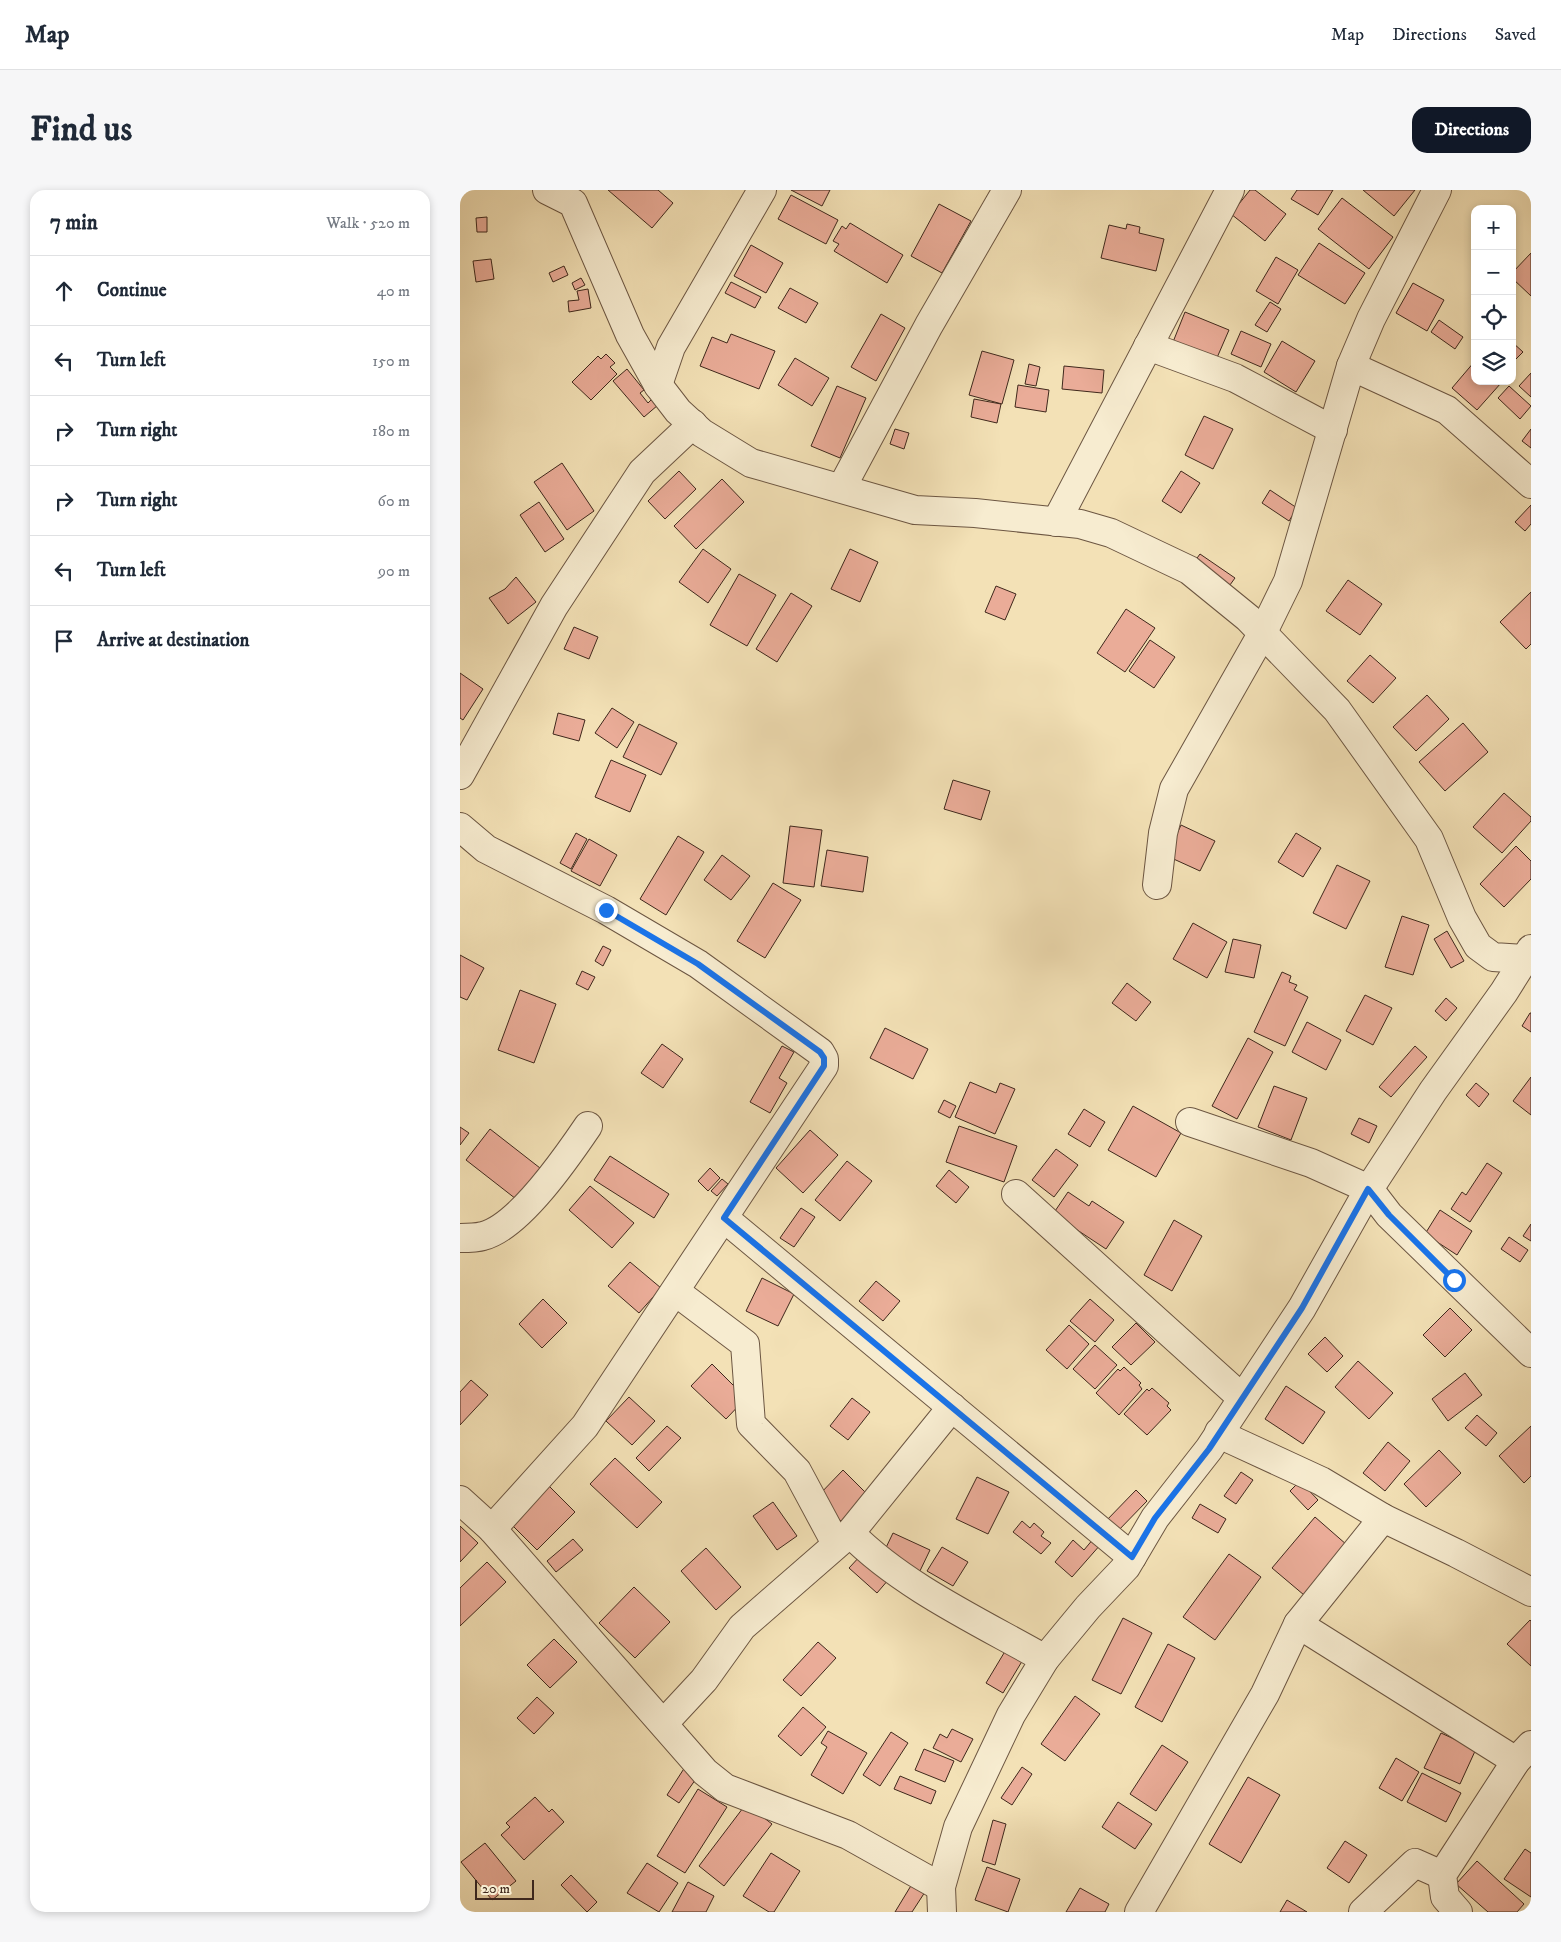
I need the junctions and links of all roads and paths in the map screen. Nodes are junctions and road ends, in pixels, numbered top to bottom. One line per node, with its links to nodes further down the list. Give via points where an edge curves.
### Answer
1 (547, 190): 6 (street)
2 (762, 190): 9 (street, via 671,347)
3 (1007, 190): 13 (street, via 929,325)
4 (1230, 190): 7 (street)
5 (1437, 190): 8 (street, via 1371,319)
6 (575, 197): 9 (street, via 630,334)
7 (1148, 346): 11 (street, via 1235,378); 14 (street)
8 (1351, 366): 11 (street); 12 (street, via 1447,410)
9 (658, 385): 10 (street)
10 (693, 424): 13 (street, via 751,463); 16 (street, via 642,472 554,606)
11 (1333, 430): 15 (street, via 1288,581)
12 (1531, 484)
13 (842, 488): 14 (street, via 915,510)
14 (1056, 522): 15 (street, via 1080,524 1111,533 1189,570 1248,618)
15 (1262, 634): 18 (street, via 1174,789 1162,833); 20 (street, via 1337,710 1387,778 1429,839 1462,918 1478,946)
16 (460, 775)
17 (460, 827): 26 (street, via 486,850 606,910 698,964 820,1052 824,1066)
18 (1157, 885)
19 (1528, 954): 20 (street); 21 (street)
20 (1493, 957): 21 (street)
21 (1504, 992): 24 (street)
22 (1190, 1122): 24 (street, via 1311,1163)
23 (588, 1126): 27 (street, via 560,1168 522,1208 484,1236)
24 (1368, 1189): 29 (street, via 1389,1215); 30 (street, via 1302,1308)
25 (1016, 1194): 30 (street)
26 (724, 1218): 28 (street); 31 (street)
27 (460, 1238)
28 (676, 1292): 35 (street, via 585,1426); 36 (street, via 745,1344 751,1424 797,1471 833,1538)
29 (1531, 1353)
30 (1242, 1398): 32 (street)
31 (952, 1407): 36 (street); 37 (street)
32 (1219, 1432): 34 (street, via 1321,1481); 37 (street, via 1155,1518)
33 (460, 1500): 35 (street)
34 (1383, 1518): 38 (street); 39 (street)
35 (492, 1530): 41 (street)
36 (844, 1538): 40 (street, via 897,1574); 41 (street, via 742,1628 704,1680)
37 (1132, 1557): 40 (street)
38 (1531, 1592)
39 (1298, 1624): 42 (street); 45 (street, via 1265,1694)
40 (1044, 1659): 44 (street, via 1010,1715 958,1827)
41 (664, 1723): 44 (street, via 705,1772 725,1788 848,1835)
42 (1523, 1753): 43 (street)
43 (1442, 1875): 46 (street, via 1415,1863); 47 (street, via 1445,1897)
44 (941, 1899)
45 (1139, 1912)
46 (1364, 1912)
47 (1458, 1912)

